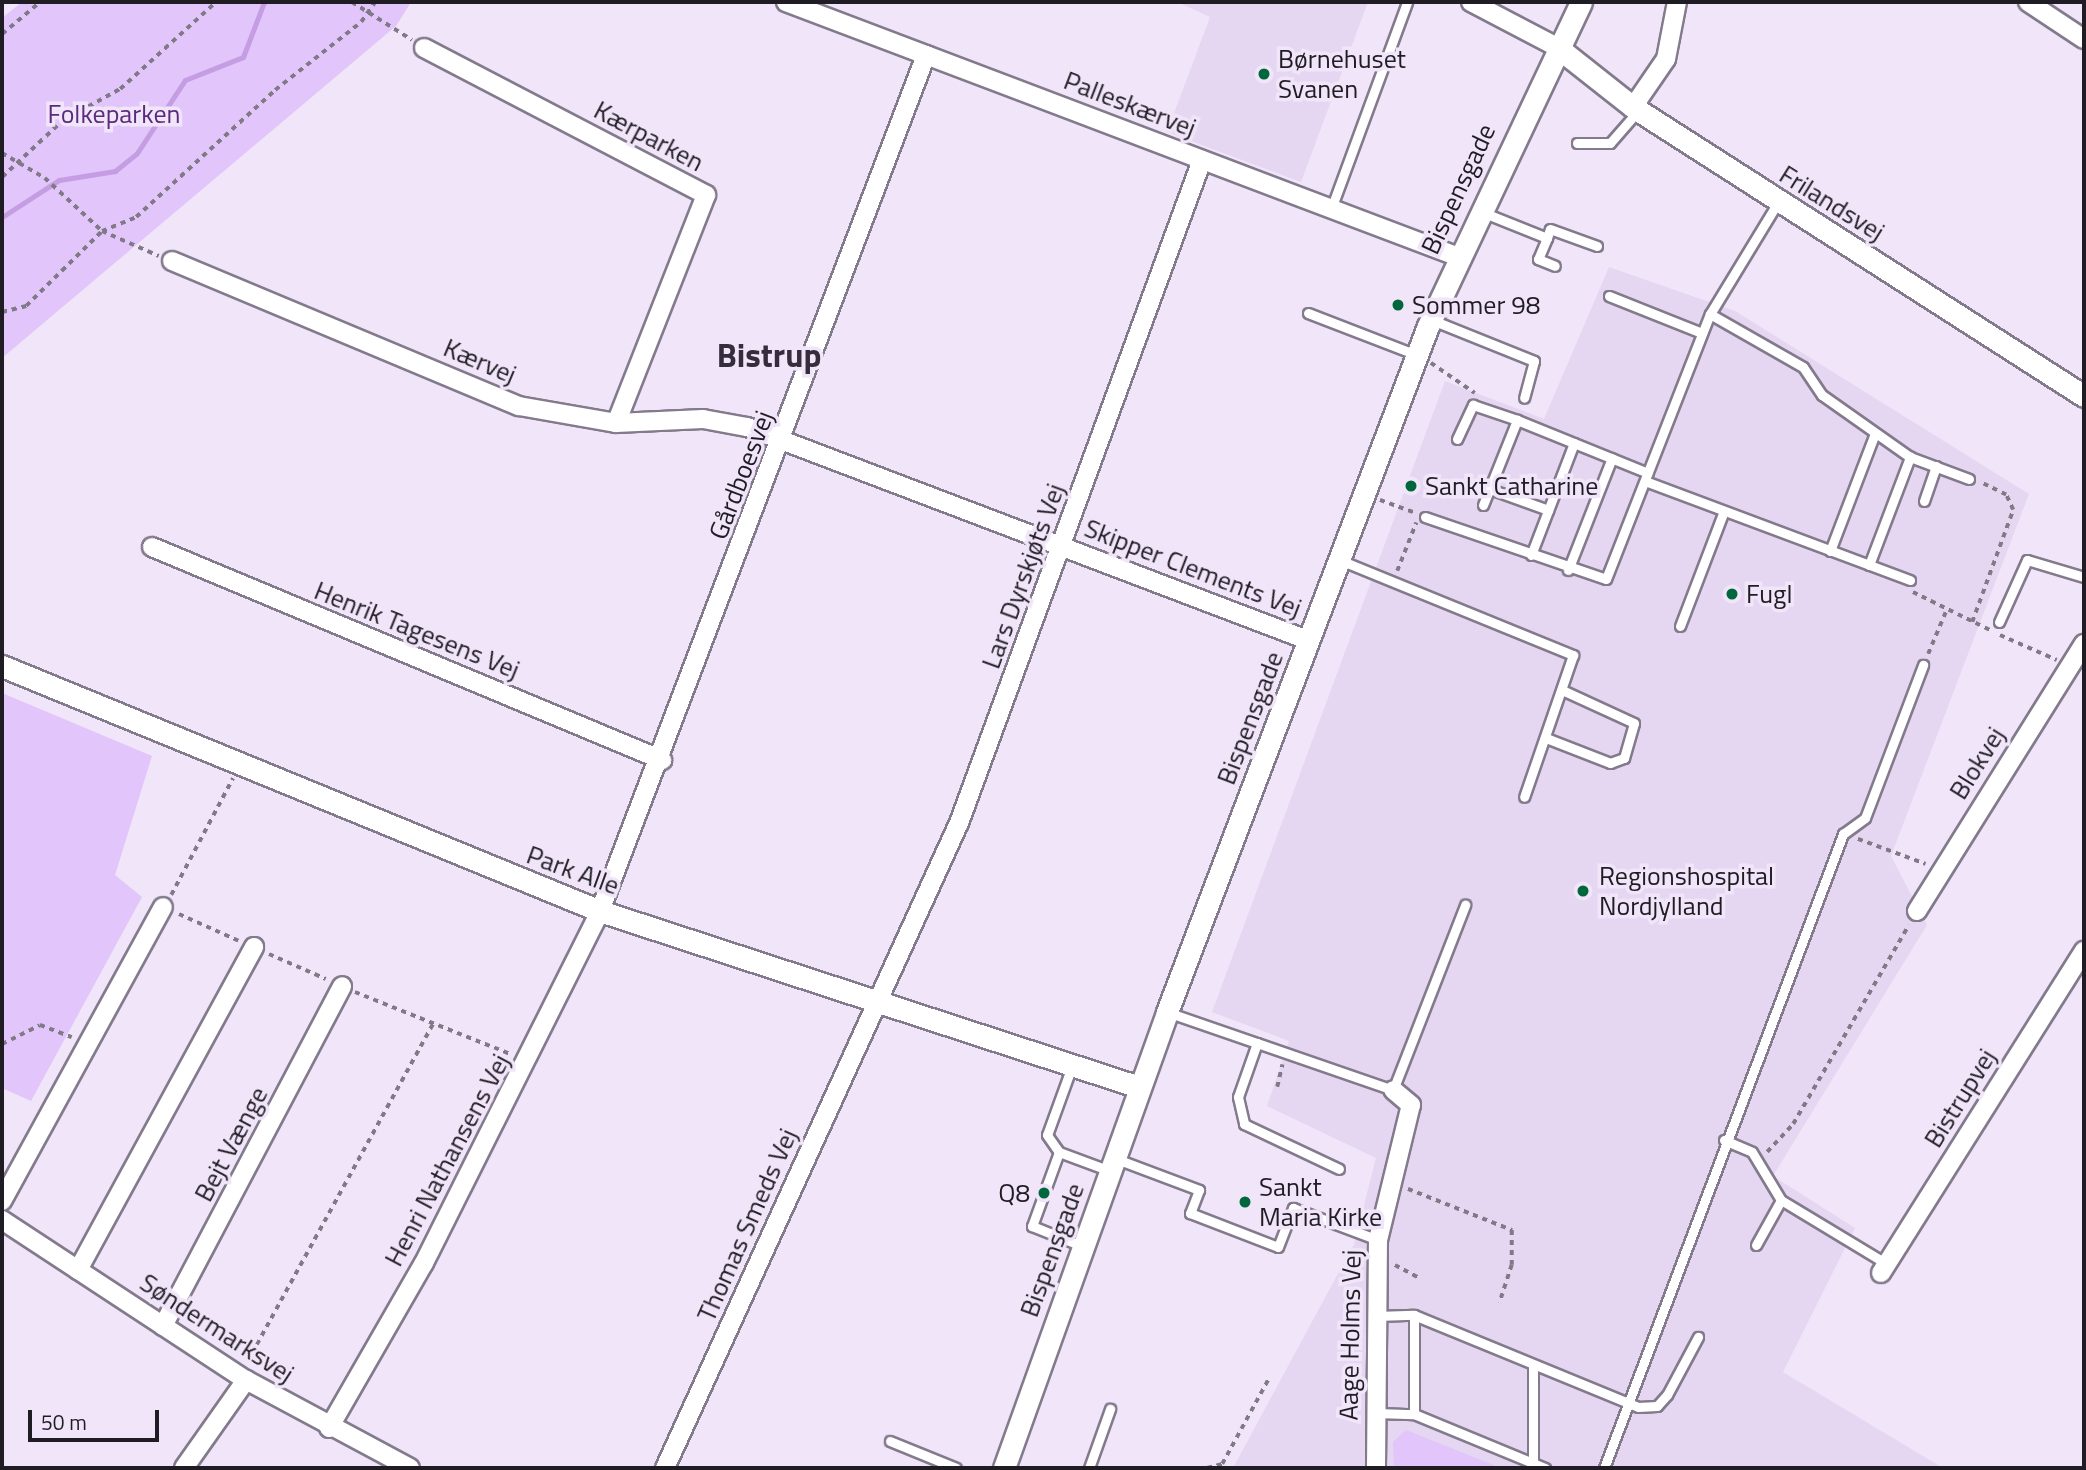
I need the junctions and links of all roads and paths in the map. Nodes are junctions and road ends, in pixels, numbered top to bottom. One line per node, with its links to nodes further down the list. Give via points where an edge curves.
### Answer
1 (40, 2): 12 (path)
2 (216, 2): 20 (path, via 111,96 62,121)
3 (352, 2): 11 (path)
4 (375, 2): 11 (path)
5 (786, 2): 16 (street, Palleskærvej)
6 (1407, 2): 24 (lane)
7 (1471, 2): 14 (street)
8 (1581, 2): 14 (street, Bispensgade)
9 (1676, 2): 17 (street, via 1666,59)
10 (2028, 2): 13 (street)
11 (369, 12): 15 (path); 26 (path, via 136,217)
12 (2, 34)
13 (2084, 39)
14 (1557, 47): 17 (street, Frilandsvej); 25 (street, Bispensgade)
15 (424, 48): 43 (street, Kærparken, via 706,195)
16 (926, 55): 21 (street, Palleskærvej); 46 (street, Gårdboesvej)
17 (1636, 108): 18 (lane, via 1610,143); 23 (street, Frilandsvej)
18 (1577, 143)
19 (2, 153): 20 (path)
20 (18, 160): 22 (path); 26 (path, via 46,178)
21 (1202, 160): 24 (street, Palleskærvej); 60 (street, Lars Dyrskjøts Vej)
22 (2, 177)
23 (1778, 202): 35 (lane); 39 (street, Frilandsvej)
24 (1331, 209): 29 (street, Palleskærvej)
25 (1478, 210): 27 (lane); 29 (street, Bispensgade)
26 (102, 231): 30 (path); 33 (path, via 26,306)
27 (1547, 238): 28 (lane, via 1550,229); 31 (lane, via 1538,259)
28 (1597, 246)
29 (1456, 256): 36 (street, Bispensgade)
30 (173, 261): 43 (street, Kærvej, via 519,406)
31 (1555, 266)
32 (1609, 296): 37 (lane)
33 (2, 312)
34 (1308, 313): 38 (lane)
35 (1710, 314): 37 (lane); 44 (lane, via 1802,367 1822,395)
36 (1431, 319): 38 (street, Bispensgade); 40 (lane, via 1534,361)
37 (1702, 333): 51 (lane)
38 (1417, 356): 41 (path, via 1451,371 1453,383 1487,399); 54 (street, Bispensgade)
39 (2084, 396)
40 (1524, 398)
41 (1485, 408): 42 (lane); 45 (lane, via 1470,407)
42 (1517, 420): 47 (lane); 53 (lane)
43 (616, 424): 46 (street, Kærvej, via 703,419)
44 (1875, 433): 48 (lane); 62 (lane)
45 (1457, 439)
46 (782, 441): 60 (street, Skipper Clements Vej); 81 (street, Gårdboesvej)
47 (1574, 443): 49 (lane); 57 (lane)
48 (1910, 457): 50 (lane); 65 (lane)
49 (1612, 458): 51 (lane); 66 (lane)
50 (1936, 466): 52 (lane); 55 (lane)
51 (1646, 477): 58 (lane); 66 (lane, via 1606,579)
52 (1969, 479): 71 (path, via 2001,491 2012,510)
53 (1490, 489): 56 (lane); 57 (lane)
54 (1365, 495): 59 (path); 64 (street, Bispensgade)
55 (1924, 501)
56 (1483, 505)
57 (1548, 510): 63 (lane)
58 (1724, 511): 62 (lane); 73 (lane)
59 (1422, 516): 63 (lane); 68 (path)
60 (1062, 546): 74 (street, Skipper Clements Vej); 93 (street, Lars Dyrskjøts Vej, via 959,823)
61 (152, 547): 81 (street, Henrik Tagesens Vej)
62 (1830, 551): 65 (lane)
63 (1531, 555): 66 (lane)
64 (1340, 560): 68 (lane); 74 (street, Bispensgade)
65 (1869, 565): 69 (lane)
66 (1568, 570)
67 (2084, 577): 72 (lane, via 2026,559)
68 (1394, 580): 79 (lane, via 1569,650 1573,666)
69 (1910, 580): 70 (path, via 1913,594)
70 (1946, 611): 71 (path); 76 (path)
71 (1971, 622): 77 (path)
72 (1999, 622)
73 (1680, 626)
74 (1310, 641): 94 (street, Bispensgade)
75 (2084, 644): 77 (street, Blokvej)
76 (1923, 665): 84 (lane, via 1866,818)
77 (2068, 665): 85 (street, Blokvej)
78 (2, 666): 82 (street, Park Alle)
79 (1564, 691): 80 (lane); 80 (lane, via 1634,723 1624,758 1610,762)
80 (1546, 738): 83 (lane)
81 (662, 760): 88 (street, Gårdboesvej)
82 (239, 765): 87 (path); 88 (street, Park Alle)
83 (1524, 797)
84 (1843, 834): 85 (path); 104 (lane)
85 (1942, 870): 89 (street, Blokvej)
86 (1465, 905): 103 (lane)
87 (163, 907): 98 (street)
88 (600, 911): 93 (street, Park Alle); 131 (street, Henri Nathansens Vej, via 424,1263)
89 (1917, 911): 106 (path, via 1793,1124)
90 (254, 947): 117 (street)
91 (2084, 951): 116 (street, Bistrupvej)
92 (342, 986): 122 (street, Bejt Vænge)
93 (876, 1004): 100 (street, Park Alle); 136 (street, Thomas Smeds Vej)
94 (1167, 1012): 97 (lane); 101 (street, Bispensgade)
95 (433, 1023): 125 (path)
96 (2, 1044): 98 (path, via 40,1025)
97 (1256, 1044): 99 (lane); 108 (lane, via 1238,1097 1244,1124)
98 (88, 1045): 111 (street)
99 (1283, 1052): 102 (path); 103 (lane)
100 (1072, 1066): 101 (street, Park Alle); 105 (lane, via 1047,1135)
101 (1139, 1087): 107 (street, Bispensgade)
102 (1277, 1087)
103 (1394, 1090): 109 (street, Aage Holms Vej, via 1411,1105)
104 (1724, 1140): 106 (lane); 127 (lane)
105 (1059, 1152): 107 (lane); 114 (lane, via 1032,1226)
106 (1757, 1159): 110 (lane)
107 (1112, 1164): 114 (street, Bispensgade); 115 (lane, via 1199,1190 1191,1213 1279,1247 1293,1208)
108 (1339, 1169)
109 (1387, 1181): 115 (street, Aage Holms Vej); 119 (path, via 1512,1230 1512,1265)
110 (1781, 1200): 113 (lane); 116 (lane)
111 (2, 1202)
112 (2, 1220): 117 (street, Søndermarksvej)
113 (1756, 1245)
114 (1083, 1246): 138 (street, Bispensgade)
115 (1378, 1248): 118 (path); 121 (street, Aage Holms Vej)
116 (1884, 1268)
117 (78, 1270): 122 (street, Søndermarksvej)
118 (1418, 1277)
119 (1500, 1303)
120 (1414, 1315): 121 (lane); 124 (lane); 130 (lane)
121 (1374, 1316): 129 (street, Aage Holms Vej)
122 (163, 1326): 125 (street, Søndermarksvej)
123 (1698, 1337): 127 (lane, via 1657,1406)
124 (1533, 1365): 127 (lane); 133 (lane)
125 (243, 1378): 131 (street, Søndermarksvej); 134 (street)
126 (1269, 1378): 140 (path, via 1222,1464)
127 (1629, 1404): 143 (lane)
128 (1110, 1409): 139 (lane)
129 (1374, 1413): 130 (lane); 141 (street, Aage Holms Vej)
130 (1414, 1414): 133 (lane)
131 (329, 1428): 135 (street, Søndermarksvej)
132 (890, 1441): 137 (lane)
133 (1533, 1466): 142 (lane)
134 (184, 1468)
135 (410, 1468)
136 (666, 1468)
137 (956, 1468)
138 (1004, 1468)
139 (1089, 1468)
140 (1207, 1468)
141 (1376, 1468)
142 (1545, 1468)
143 (1604, 1468)

